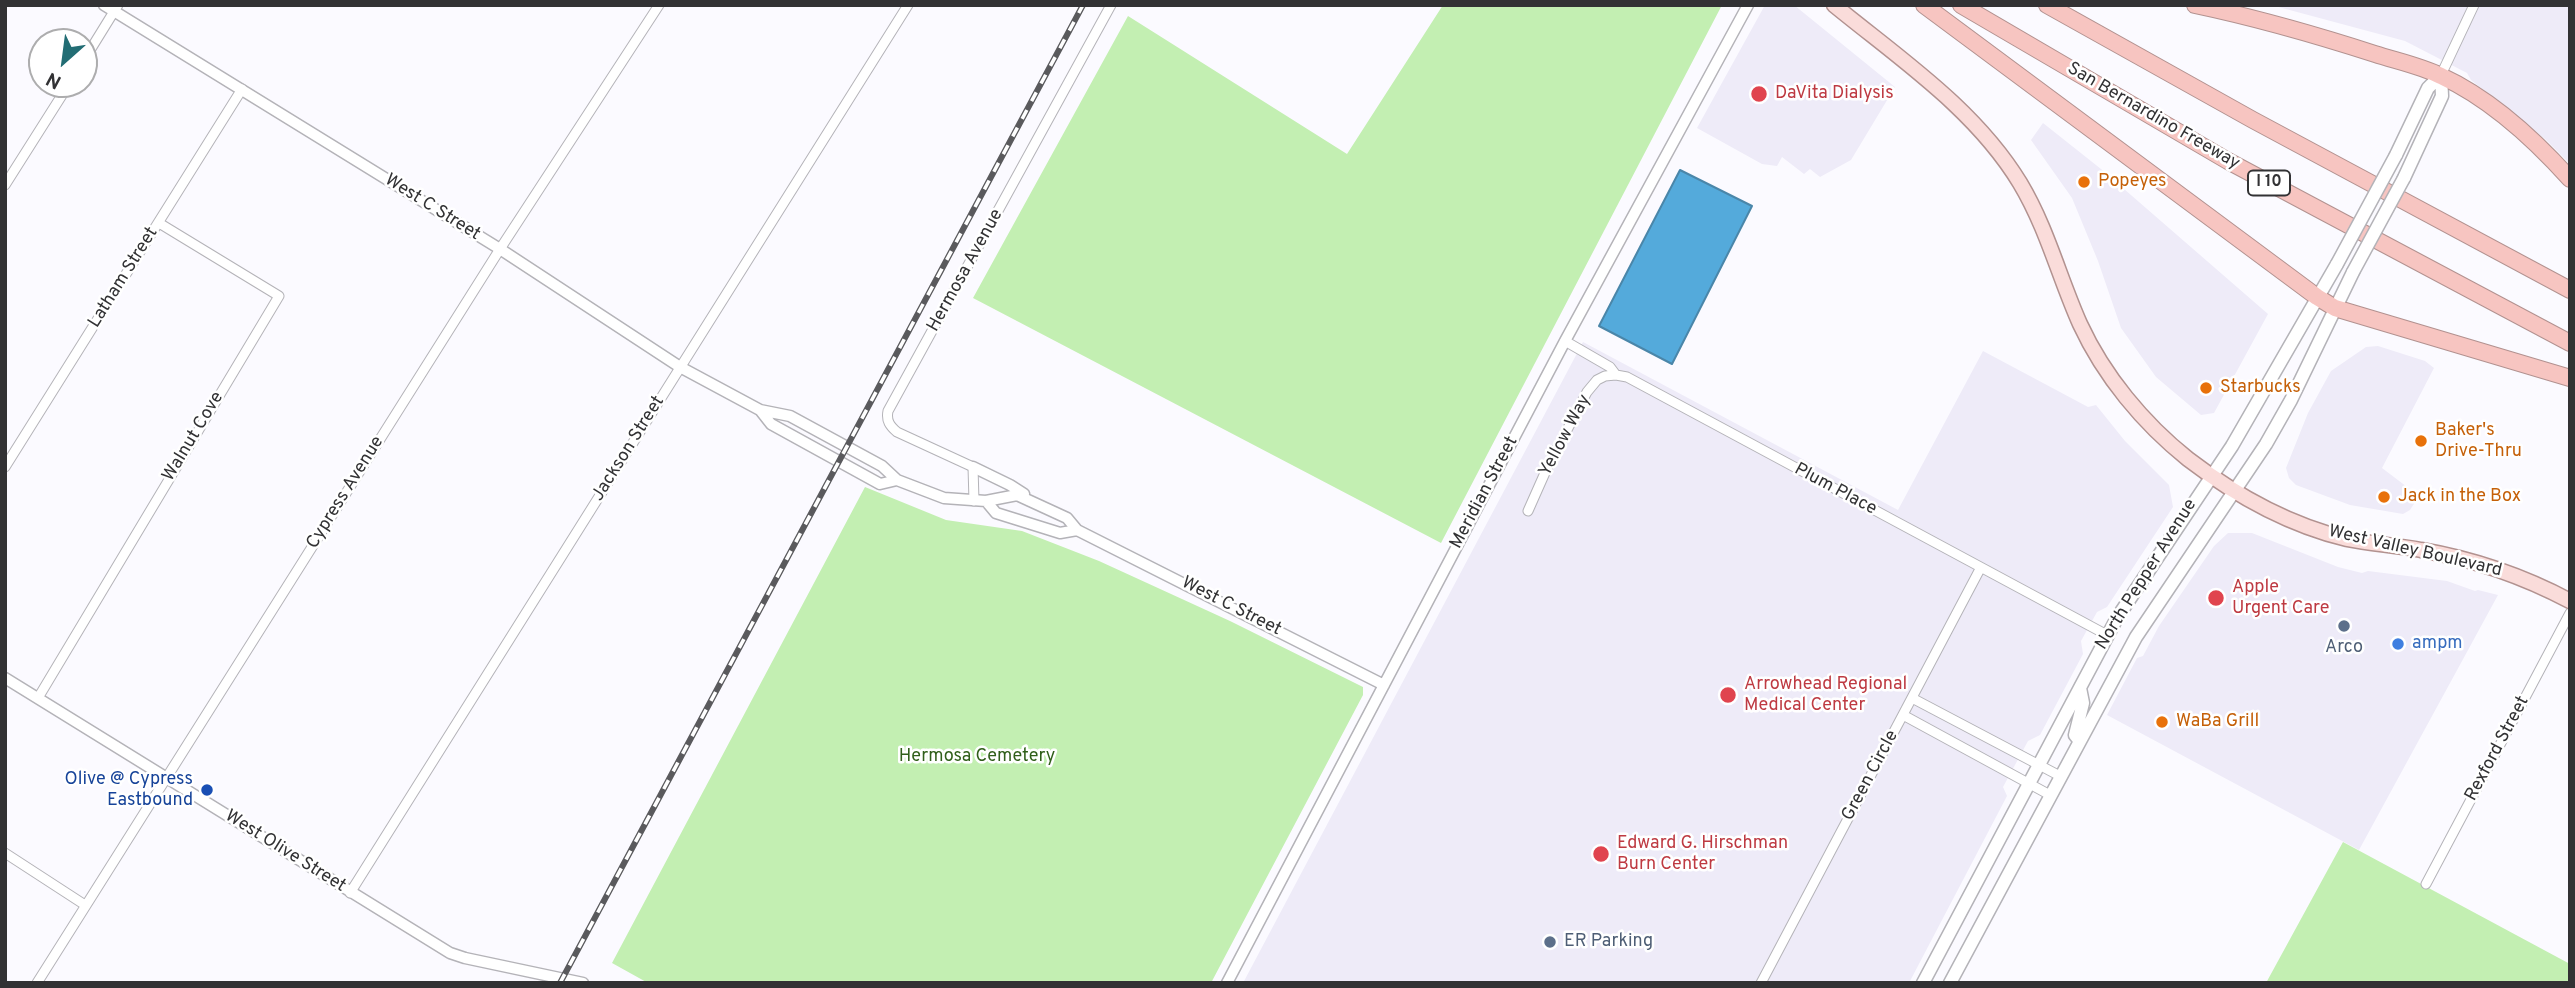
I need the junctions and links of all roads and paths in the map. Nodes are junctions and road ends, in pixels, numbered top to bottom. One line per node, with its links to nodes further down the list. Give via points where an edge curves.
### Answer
1 (104, 5): 12 (street, West C Street)
2 (659, 5): 20 (street, Cypress Avenue)
3 (908, 5): 26 (street, Jackson Street)
4 (1111, 5): 31 (street, Hermosa Avenue, via 888,411 886,418 897,432)
5 (1748, 5): 24 (street, Meridian Street)
6 (1834, 5): 32 (main road, West Valley Boulevard, via 1989,139 2020,182 2044,228 2098,359 2166,440)
7 (1924, 5): 22 (highway)
8 (1961, 5): 25 (highway, San Bernardino Freeway / I 10, via 2228,161)
9 (2047, 5): 21 (highway)
10 (2195, 5): 14 (highway, via 2293,27)
11 (2474, 5): 14 (street)
12 (117, 8): 13 (street); 15 (street, West C Street)
13 (98, 38)
14 (2441, 75): 17 (highway, via 2524,133); 22 (main road, North Pepper Avenue, bridge, via 2428,88); 23 (main road, North Pepper Avenue, bridge, via 2442,96)
15 (242, 89): 19 (street, Latham Street); 20 (street, West C Street)
16 (60, 98): 18 (street)
17 (2570, 179)
18 (5, 185)
19 (159, 223): 30 (street, Latham Street); 47 (street, Walnut Cove, via 279,296)
20 (500, 249): 26 (street, West C Street); 53 (street, Cypress Avenue)
21 (2570, 290)
22 (2317, 297): 23 (highway); 32 (main road, North Pepper Avenue, via 2251,415)
23 (2335, 308): 28 (highway); 34 (main road, North Pepper Avenue, via 2291,400)
24 (1565, 341): 27 (street, Plum Place); 45 (street, Meridian Street)
25 (2570, 342)
26 (680, 367): 29 (street, West C Street); 58 (street, Jackson Street)
27 (1616, 375): 38 (street, Yellow Way, via 1597,380 1587,392); 40 (street, Plum Place)
28 (2570, 378)
29 (760, 410): 33 (street, West C Street, via 790,416 882,466); 33 (street, West C Street, via 771,424 880,484)
30 (5, 467)
31 (973, 467): 35 (street); 36 (street)
32 (2211, 475): 34 (main road, West Valley Boulevard); 43 (main road, North Pepper Avenue)
33 (897, 480): 36 (street, West C Street, via 944,498)
34 (2233, 491): 41 (main road, West Valley Boulevard, via 2319,530 2475,563); 50 (main road, North Pepper Avenue, via 2145,622)
35 (1032, 500): 37 (street, West C Street, via 1017,495); 39 (street, West C Street, via 1067,518)
36 (974, 501): 37 (street, West C Street)
37 (986, 502): 39 (street, West C Street, via 996,513 1060,533)
38 (1528, 511)
39 (1077, 530): 45 (street, West C Street)
40 (1980, 569): 43 (street, Plum Place); 48 (street, Green Circle)
41 (2570, 601)
42 (2570, 613): 57 (street, Rexford Street)
43 (2107, 635): 46 (main road, North Pepper Avenue)
44 (5, 678): 47 (street, West Olive Street)
45 (1384, 685): 62 (street, Meridian Street)
46 (2080, 687): 50 (main road, via 2083,703 2075,735); 51 (main road, North Pepper Avenue)
47 (38, 698): 53 (street, West Olive Street)
48 (1912, 698): 49 (street, Green Circle); 51 (street)
49 (1903, 715): 54 (street); 63 (street, Green Circle)
50 (2080, 740): 52 (main road, North Pepper Avenue)
51 (2039, 765): 52 (street); 54 (main road, North Pepper Avenue)
52 (2060, 776): 55 (main road, North Pepper Avenue)
53 (166, 778): 58 (street, West Olive Street); 59 (street, Cypress Avenue)
54 (2029, 783): 55 (street); 64 (main road, North Pepper Avenue)
55 (2050, 795): 65 (main road, North Pepper Avenue)
56 (5, 853): 59 (street)
57 (2426, 884)
58 (350, 893): 61 (street, West Olive Street, via 457,956)
59 (85, 905): 60 (street, Cypress Avenue)
60 (37, 983)
61 (583, 983)
62 (1227, 983)
63 (1761, 983)
64 (1923, 983)
65 (1951, 983)

